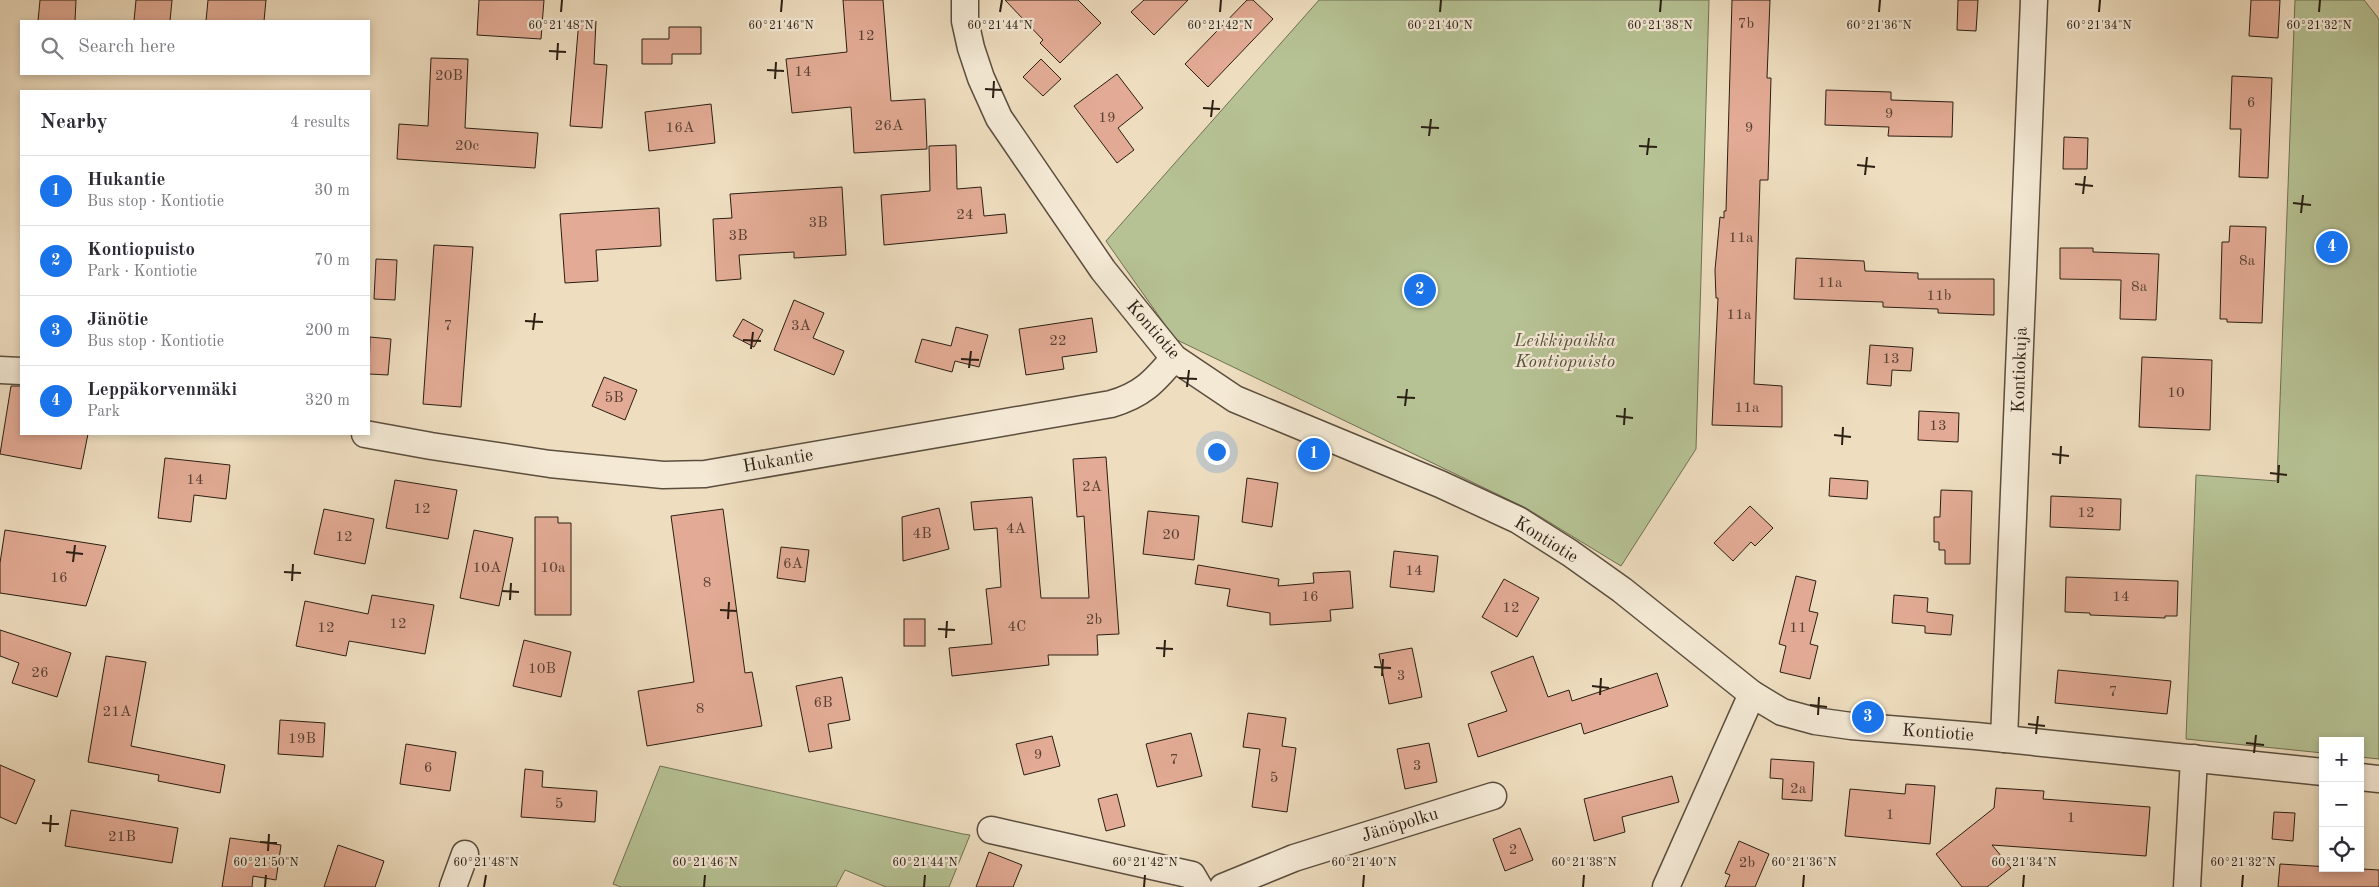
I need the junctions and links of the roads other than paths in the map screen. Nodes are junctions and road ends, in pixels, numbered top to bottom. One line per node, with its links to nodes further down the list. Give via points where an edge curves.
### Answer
1 (965, 0): 3 (street, Kontiotie, via 965,22 971,48 999,118 1103,270)
2 (2034, 0): 8 (street, Kontiokuja)
3 (1174, 358): 6 (street, Hukantie, via 1147,387 1132,398 1112,404 705,474 663,475 550,464); 7 (street, Kontiotie, via 1235,399 1518,520 1622,590)
4 (0, 370): 5 (street)
5 (20, 371)
6 (370, 435)
7 (1752, 694): 8 (street, Kontiotie, via 1782,712 1815,721); 19 (street)
8 (2004, 739): 9 (street, Kontiotie)
9 (2194, 758): 10 (street, Kontiotie); 20 (street)
10 (2319, 772)
11 (2364, 777): 12 (street)
12 (2379, 779)
13 (1493, 796): 18 (street, Jänöpolku, via 1294,858)
14 (991, 830): 17 (street, via 1192,875)
15 (465, 854): 16 (street)
16 (453, 887)
17 (1200, 887)
18 (1223, 887)
19 (1666, 887)
20 (2187, 887)

